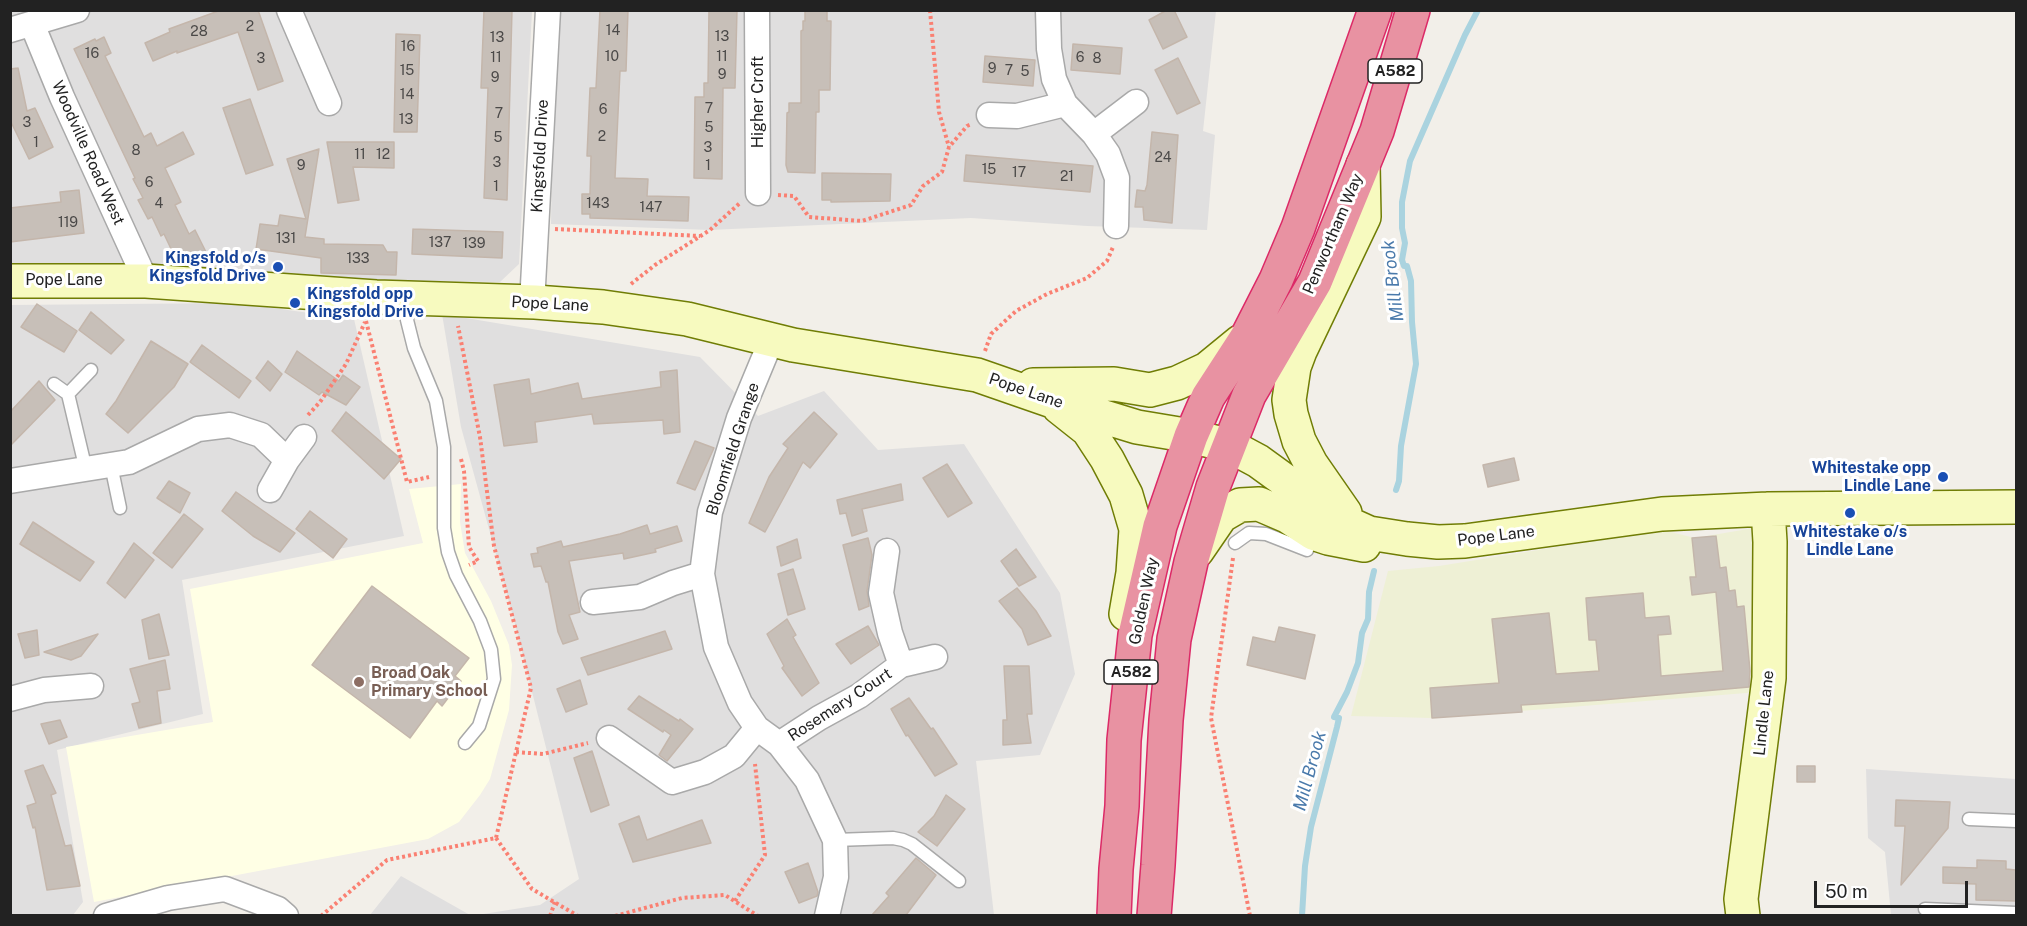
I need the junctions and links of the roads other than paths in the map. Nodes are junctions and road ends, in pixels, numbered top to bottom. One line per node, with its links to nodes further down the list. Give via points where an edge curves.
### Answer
1 (77, 10): 8 (street)
2 (289, 10): 10 (street)
3 (548, 10): 20 (street, Kingsfold Drive)
4 (757, 10): 15 (street, Higher Croft)
5 (1048, 10): 11 (street, via 1054,79)
6 (1375, 10): 21 (highway, Penwortham Way / A582, via 1298,228)
7 (1413, 10): 14 (highway, Penwortham Way / A582)
8 (21, 27): 18 (street, Woodville Road West, via 62,98)
9 (1136, 102): 13 (street)
10 (329, 103)
11 (1065, 104): 12 (street, via 1017,116); 13 (street)
12 (989, 115)
13 (1094, 134): 16 (street, via 1108,154 1117,178)
14 (1363, 165): 30 (highway, Penwortham Way / A582, via 1315,282 1249,395); 39 (street, via 1364,217 1299,351 1289,400 1303,449)
15 (758, 194)
16 (1116, 226)
17 (10, 281): 18 (street, Pope Lane)
18 (146, 281): 19 (street, Pope Lane, via 371,309)
19 (409, 298): 20 (street, Pope Lane); 53 (lane, via 407,320 436,401 444,447 444,528 448,552 491,650 494,679 479,726)
20 (535, 302): 22 (street, Pope Lane, via 687,319)
21 (1247, 336): 25 (street, via 1207,369 1178,383 1150,390 1114,384); 28 (highway, Penwortham Way / A582, via 1208,397)
22 (771, 340): 25 (street, Pope Lane, via 977,375); 45 (street, Bloomfield Grange, via 739,418 710,512)
23 (91, 370): 26 (lane)
24 (54, 384): 26 (lane)
25 (1010, 385): 27 (street, Pope Lane)
26 (68, 394): 33 (lane)
27 (1052, 401): 28 (street, Pope Lane, via 1137,427); 55 (street, via 1088,430 1107,459 1126,495 1136,530 1113,717 1113,760)
28 (1191, 436): 30 (street, Pope Lane); 55 (highway, Golden Way / A582, via 1160,526 1135,635 1124,740)
29 (304, 437): 31 (street)
30 (1230, 446): 39 (street, Pope Lane); 44 (highway, A582, via 1213,487)
31 (287, 460): 32 (street, via 261,435 230,425 198,429 129,462); 35 (street)
32 (111, 465): 33 (street); 37 (lane)
33 (86, 470): 34 (street)
34 (10, 481)
35 (270, 490)
36 (2016, 507): 38 (street, Pope Lane)
37 (120, 508)
38 (1768, 509): 41 (street, Pope Lane, via 1662,514 1465,541); 67 (street, Lindle Lane, via 1769,678 1741,899)
39 (1355, 527): 41 (street, Pope Lane)
40 (1313, 533): 41 (street, via 1357,544 1379,545); 42 (lane, via 1307,550 1266,534 1249,534); 44 (street, via 1259,504 1240,505 1221,516)
41 (1407, 539)
42 (1235, 543)
43 (887, 551): 48 (street, Rosemary Court, via 881,593)
44 (1191, 562): 66 (highway, A582, via 1173,650)
45 (702, 574): 46 (street, via 640,597); 51 (street, Bloomfield Grange, via 716,648 740,703)
46 (593, 602)
47 (936, 657): 48 (street, Rosemary Court)
48 (901, 666): 54 (street, Rosemary Court, via 860,696)
49 (91, 686): 50 (street, via 44,690)
50 (10, 699)
51 (757, 728): 52 (street, via 734,756 705,772 672,782); 54 (street, Bloomfield Grange)
52 (609, 738)
53 (465, 743)
54 (778, 744): 58 (street, Bloomfield Grange, via 807,780)
55 (1122, 806): 65 (highway, Golden Way / A582)
56 (1969, 819): 57 (lane)
57 (2016, 821)
58 (834, 840): 59 (lane, via 903,840); 64 (street, Bloomfield Grange, via 836,877)
59 (959, 881)
60 (1925, 909): 61 (lane)
61 (2016, 913)
62 (106, 915): 63 (street, via 168,898 225,889)
63 (286, 915)
64 (826, 915)
65 (1114, 915)
66 (1154, 915)
67 (1743, 915)

